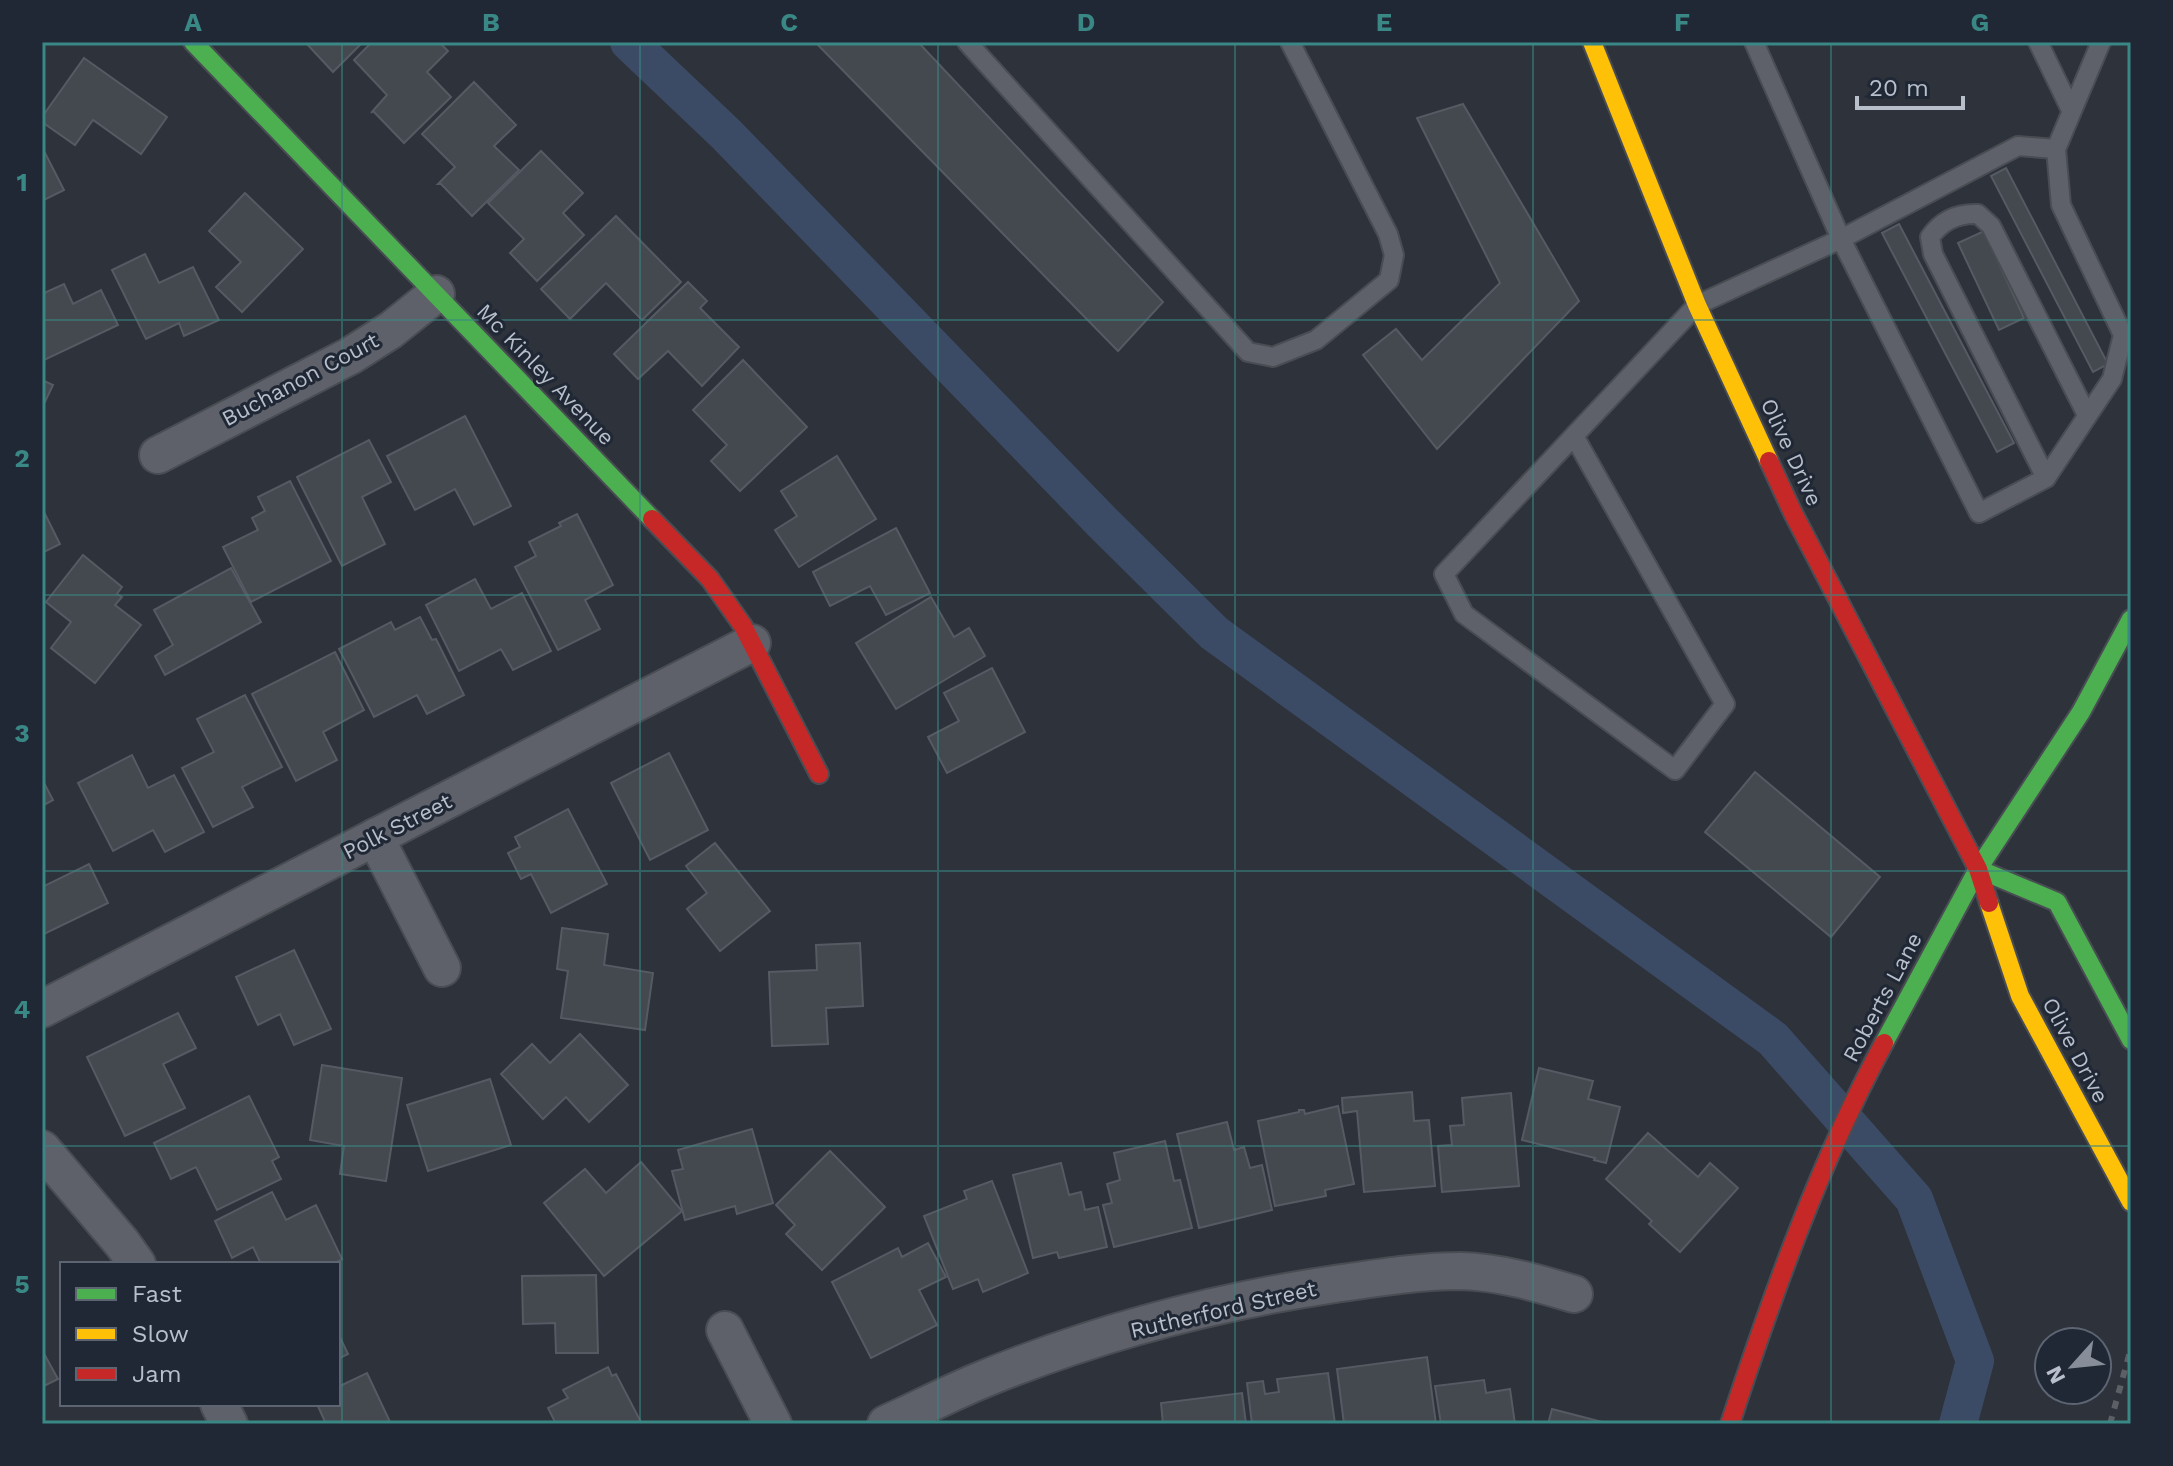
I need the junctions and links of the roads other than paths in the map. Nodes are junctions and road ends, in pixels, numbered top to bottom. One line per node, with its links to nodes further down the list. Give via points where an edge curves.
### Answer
1 (193, 42): 11 (main road, Mc Kinley Avenue)
2 (967, 42): 3 (lane, via 1248,352 1273,357 1316,340 1389,280 1394,255)
3 (1290, 42)
4 (1592, 42): 12 (main road, Olive Drive)
5 (1754, 42): 10 (lane)
6 (2038, 42): 8 (lane)
7 (2101, 42): 8 (lane)
8 (2071, 110): 9 (lane)
9 (2056, 149): 10 (lane, via 2018,146); 13 (lane, via 2061,205 2123,335 2112,379)
10 (1841, 239): 12 (lane); 16 (lane, via 1979,513)
11 (436, 294): 15 (street, Buchanon Court, via 350,356); 18 (main road, Mc Kinley Avenue, via 710,579)
12 (1697, 305): 14 (lane); 21 (main road, Olive Drive, via 1793,513)
13 (2087, 415): 16 (lane); 16 (lane, via 1991,226 1978,214 1962,213 1937,227 1930,237 1933,254)
14 (1574, 436): 14 (lane, via 1444,574 1464,614 1675,770 1725,704)
15 (158, 455)
16 (2046, 478)
17 (2131, 619): 21 (main road, Roberts Lane, via 2081,712)
18 (752, 643): 19 (main road, Mc Kinley Avenue); 20 (street, Polk Street)
19 (819, 774)
20 (375, 837): 22 (street); 23 (street, Polk Street)
21 (1978, 869): 24 (main road, via 2057,902); 26 (main road, Olive Drive, via 2020,996); 34 (main road, Roberts Lane, via 1867,1075 1824,1168 1772,1295)
22 (442, 968)
23 (42, 1009)
24 (2131, 1040)
25 (42, 1149): 27 (street)
26 (2131, 1202)
27 (136, 1262)
28 (1574, 1294): 33 (street, Rutherford Street, via 1519,1277 1463,1271 1291,1291 1185,1313 1081,1344 980,1381)
29 (725, 1330): 32 (street)
30 (220, 1406): 31 (street)
31 (229, 1424)
32 (773, 1424)
33 (886, 1424)
34 (1730, 1424)

